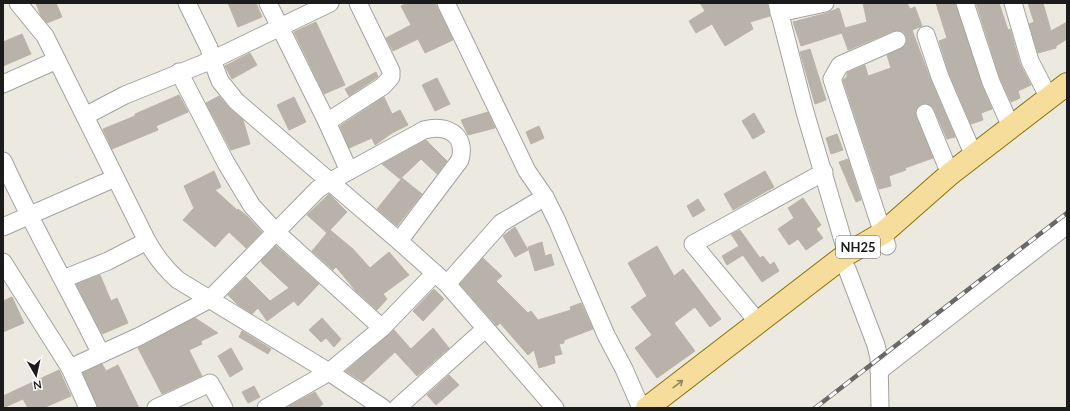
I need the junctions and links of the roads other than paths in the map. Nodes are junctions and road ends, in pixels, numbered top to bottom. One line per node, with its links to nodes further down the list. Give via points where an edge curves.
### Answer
1 (18, 3): 14 (street, via 45,36)
2 (187, 3): 15 (street, via 210,48)
3 (268, 3): 11 (street)
4 (330, 3): 11 (street)
5 (358, 3): 22 (street, via 391,71 391,77 383,86)
6 (446, 3): 31 (street, via 527,171)
7 (825, 3): 10 (street)
8 (964, 3): 23 (street, via 991,82)
9 (1012, 3): 19 (street, via 1030,61)
10 (778, 8): 27 (street, via 804,112)
11 (281, 28): 15 (street); 22 (street)
12 (926, 35): 24 (street, via 940,77)
13 (897, 40): 36 (street, via 840,65 832,79)
14 (58, 60): 17 (street); 21 (street)
15 (212, 60): 16 (street); 30 (street, via 220,81 236,101)
16 (179, 72): 21 (street, via 125,95); 35 (street, via 252,206)
17 (3, 84)
18 (1067, 84): 19 (main road, NH25)
19 (1058, 99): 23 (main road, NH25); 36 (main road, NH25)
20 (925, 113): 28 (street)
21 (85, 116): 29 (street)
22 (327, 122): 26 (street)
23 (1011, 127): 24 (main road, NH25)
24 (974, 156): 28 (main road, NH25)
25 (3, 161): 32 (street)
26 (349, 171): 30 (street); 38 (street, via 424,130 440,127 453,133 458,139 462,153 460,160)
27 (824, 172): 40 (street); 44 (street, via 693,244)
28 (950, 174): 36 (main road, NH25)
29 (115, 178): 32 (street); 37 (street)
30 (329, 182): 35 (street, via 318,189); 38 (street)
31 (545, 197): 41 (street, via 501,223); 58 (street, via 606,336)
32 (28, 215): 34 (street); 42 (street)
33 (1067, 225): 49 (street)
34 (3, 227)
35 (276, 232): 43 (street); 45 (street)
36 (885, 240): 40 (main road, NH25, via 866,256)
37 (147, 241): 42 (street); 43 (street, via 167,271)
38 (399, 241): 41 (street)
39 (3, 262): 48 (street)
40 (847, 262): 44 (main road, NH25); 49 (street, via 876,345); 60 (main road, NH25)
41 (441, 278): 45 (street); 46 (street)
42 (63, 279): 47 (street)
43 (210, 299): 47 (street); 50 (street)
44 (758, 322): 59 (main road, NH25, one-way to 44)
45 (382, 328): 50 (street)
46 (485, 330): 56 (street); 57 (street)
47 (101, 354): 48 (street)
48 (70, 368): 51 (street)
49 (880, 371): 61 (street)
50 (329, 372): 54 (street); 55 (street)
51 (88, 408)
52 (156, 408): 53 (street, via 210,383)
53 (224, 408)
54 (266, 408)
55 (383, 408)
56 (397, 408)
57 (555, 408)
58 (642, 408)
59 (647, 408)
60 (670, 408)
61 (880, 408)

